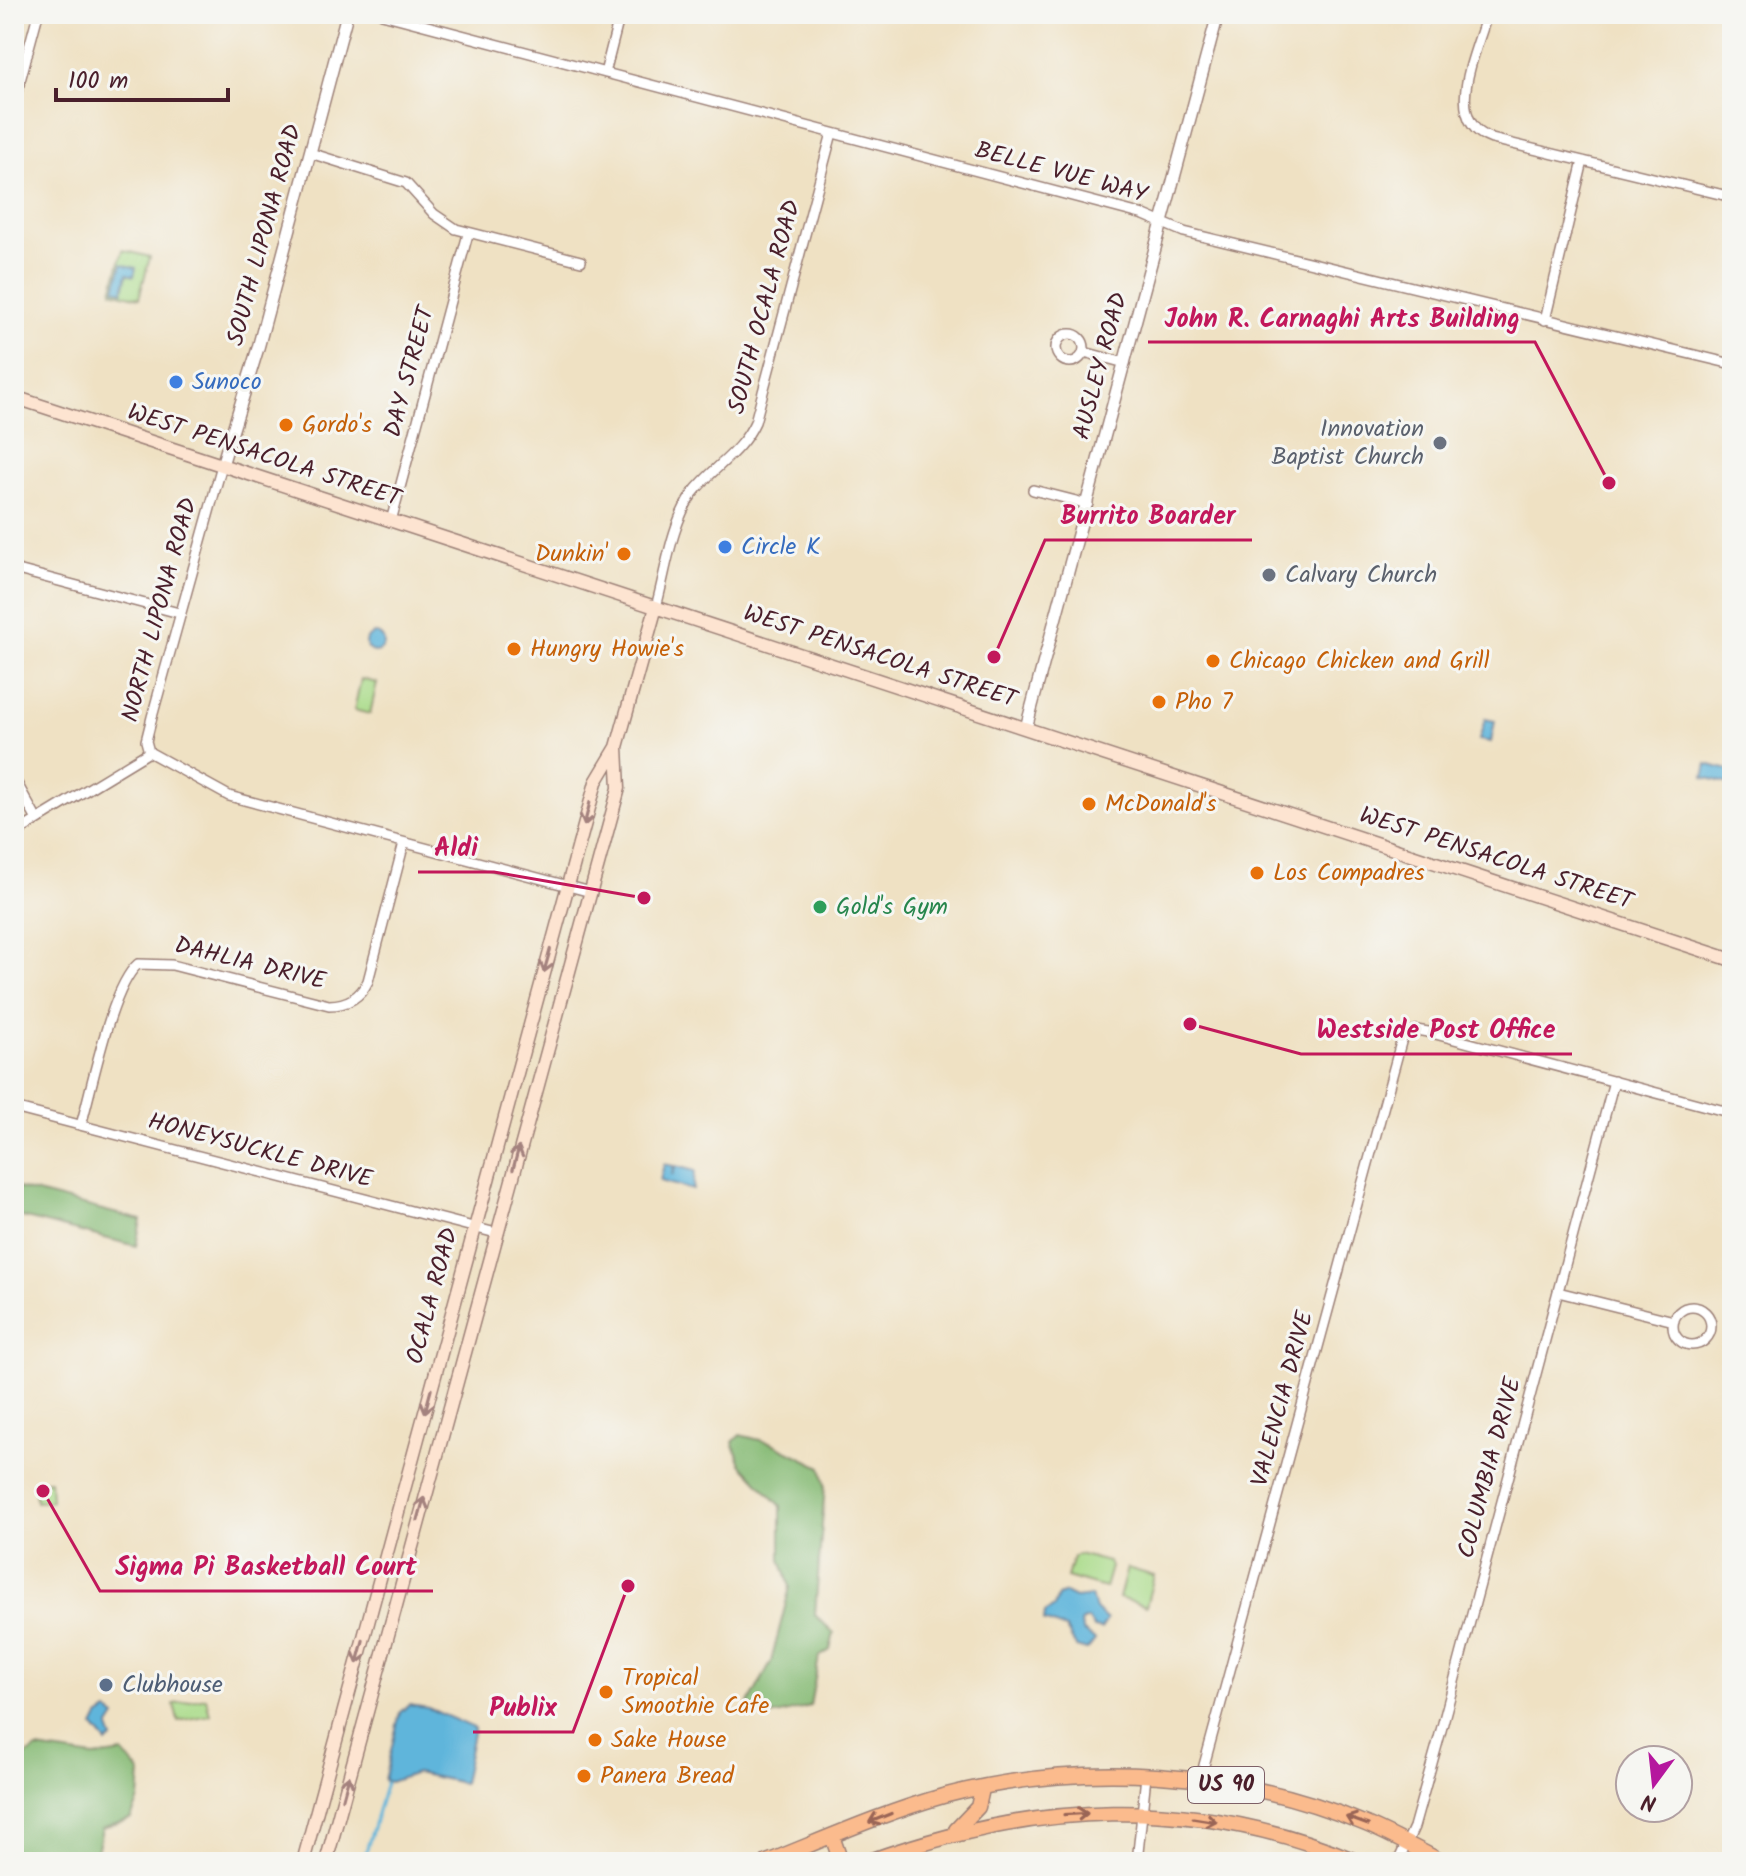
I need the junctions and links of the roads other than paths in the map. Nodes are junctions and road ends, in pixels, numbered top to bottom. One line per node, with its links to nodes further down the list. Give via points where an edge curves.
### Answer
1 (38, 14): 8 (street)
2 (347, 14): 10 (street, SOUTH LIPONA ROAD)
3 (382, 14): 7 (street, BELLE VUE WAY)
4 (620, 14): 7 (street)
5 (1218, 14): 13 (street, AUSLEY ROAD)
6 (1487, 14): 11 (street, via 1464,99 1467,123 1492,139)
7 (605, 73): 9 (street, BELLE VUE WAY)
8 (14, 103)
9 (832, 133): 13 (street, BELLE VUE WAY); 26 (street, SOUTH OCALA ROAD, via 755,422 739,449 687,502)
10 (310, 153): 14 (street, via 393,176 413,188 446,224); 21 (street, SOUTH LIPONA ROAD)
11 (1583, 161): 12 (street); 16 (street)
12 (1732, 197)
13 (1162, 223): 16 (street, BELLE VUE WAY); 18 (street, AUSLEY ROAD)
14 (468, 234): 15 (street); 24 (street, DAY STREET)
15 (581, 261)
16 (1545, 320): 19 (street, BELLE VUE WAY)
17 (1084, 352): 18 (street)
18 (1125, 363): 23 (street, AUSLEY ROAD)
19 (1732, 364)
20 (14, 397): 21 (main road, WEST PENSACOLA STREET)
21 (222, 465): 24 (main road, WEST PENSACOLA STREET); 27 (street, NORTH LIPONA ROAD)
22 (1033, 490): 23 (street)
23 (1088, 504): 28 (street, AUSLEY ROAD)
24 (391, 521): 26 (main road, WEST PENSACOLA STREET)
25 (14, 569): 27 (street)
26 (656, 607): 28 (main road, WEST PENSACOLA STREET); 29 (main road, OCALA ROAD)
27 (179, 613): 30 (street, NORTH LIPONA ROAD, via 146,741)
28 (1026, 728): 37 (main road, WEST PENSACOLA STREET)
29 (617, 747): 35 (main road, OCALA ROAD, one-way to 35, via 596,782); 36 (main road, OCALA ROAD, via 619,788)
30 (149, 752): 32 (street, NORTH LIPONA ROAD); 34 (street, via 229,796)
31 (14, 778): 32 (street)
32 (37, 820): 33 (street, NORTH LIPONA ROAD)
33 (14, 834)
34 (404, 843): 35 (street); 41 (street, DAHLIA DRIVE, via 368,981 353,1000 329,1005 172,965 138,964 115,1003)
35 (569, 886): 36 (street); 42 (main road, OCALA ROAD, one-way to 42)
36 (591, 892): 43 (main road, OCALA ROAD, one-way to 36)
37 (1732, 960)
38 (1614, 1081): 40 (street); 44 (street, COLUMBIA DRIVE); 47 (street, VALENCIA DRIVE, via 1428,1032 1408,1031 1396,1048)
39 (14, 1108): 41 (street, HONEYSUCKLE DRIVE)
40 (1732, 1113)
41 (81, 1125): 42 (street, HONEYSUCKLE DRIVE)
42 (475, 1227): 43 (street, HONEYSUCKLE DRIVE); 53 (main road, OCALA ROAD, one-way to 53)
43 (496, 1233): 54 (main road, OCALA ROAD, one-way to 43)
44 (1558, 1292): 45 (street); 52 (street, COLUMBIA DRIVE)
45 (1674, 1321): 45 (street, via 1674,1333 1688,1345 1705,1341 1711,1331 1710,1318 1694,1307 1681,1310)
46 (1146, 1776): 47 (main road, US 90); 48 (main road, US 90, via 1063,1777); 49 (street)
47 (1200, 1780): 52 (main road, US 90, one-way to 47, via 1300,1801)
48 (982, 1789): 50 (main road, via 978,1807); 51 (main road, US 90, one-way to 51, via 895,1812)
49 (1142, 1813): 50 (main road, US 90, one-way to 49, via 1073,1813); 58 (street); 59 (main road, US 90, one-way to 59, via 1271,1831)
50 (952, 1833): 57 (main road, US 90)
51 (832, 1836): 55 (main road, US 90); 56 (main road)
52 (1407, 1844): 60 (street, COLUMBIA DRIVE); 61 (main road, US 90)
53 (303, 1862)
54 (326, 1862)
55 (767, 1862)
56 (841, 1862)
57 (867, 1862)
58 (1137, 1862)
59 (1358, 1862)
60 (1398, 1862)
61 (1442, 1862)

